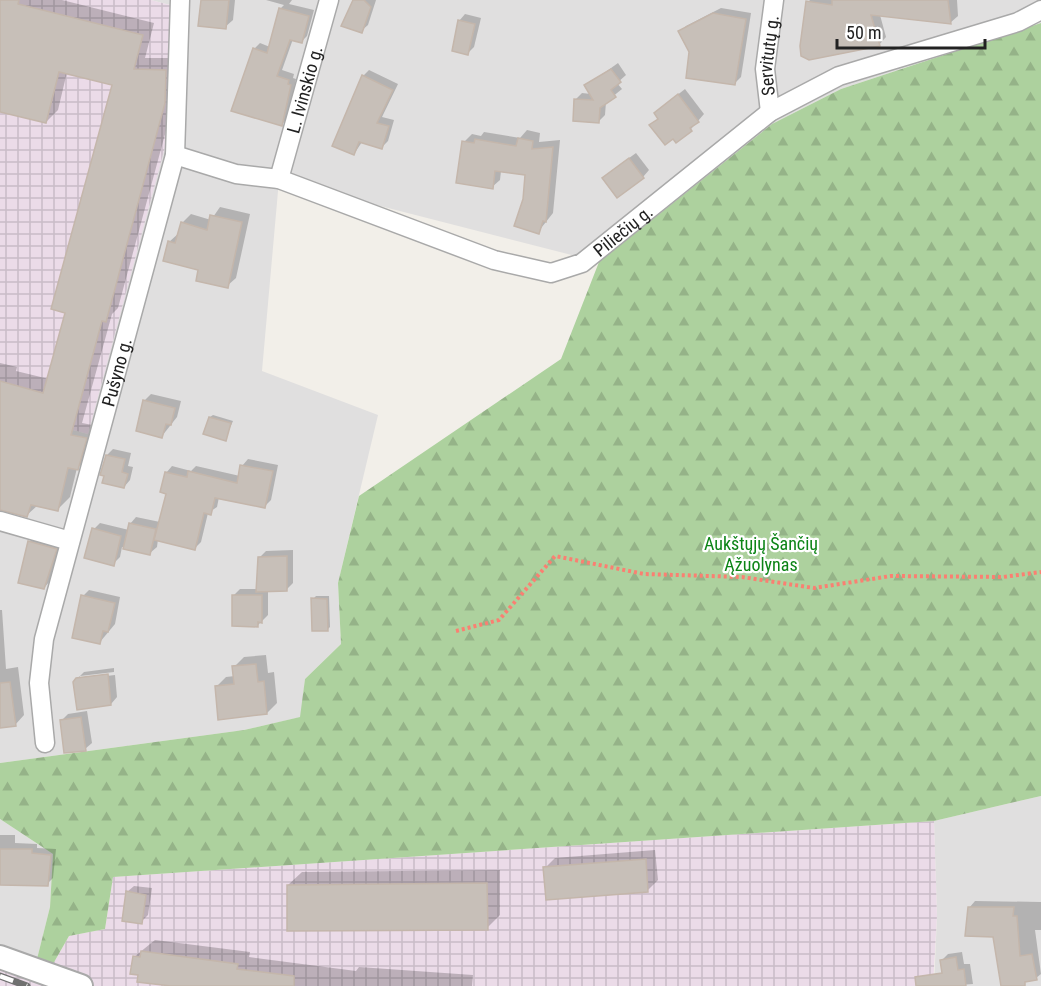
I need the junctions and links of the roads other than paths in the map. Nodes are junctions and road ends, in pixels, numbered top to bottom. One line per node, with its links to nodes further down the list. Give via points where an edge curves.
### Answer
1 (180, 0): 6 (street, Pušyno g.)
2 (329, 0): 7 (street, L. Ivinskio g.)
3 (774, 0): 5 (street, Servitutų g., via 765,69)
4 (1041, 10): 5 (street, Piliečių g., via 1018,22 839,76)
5 (770, 112): 7 (street, Piliečių g., via 582,263 551,273 494,260)
6 (175, 155): 7 (street, Piliečių g., via 236,174); 9 (street, Pušyno g.)
7 (279, 179)
8 (0, 521): 9 (street)
9 (70, 541): 10 (street, Pušyno g., via 39,670)
10 (45, 743)
11 (0, 957): 12 (street)
12 (81, 986)

